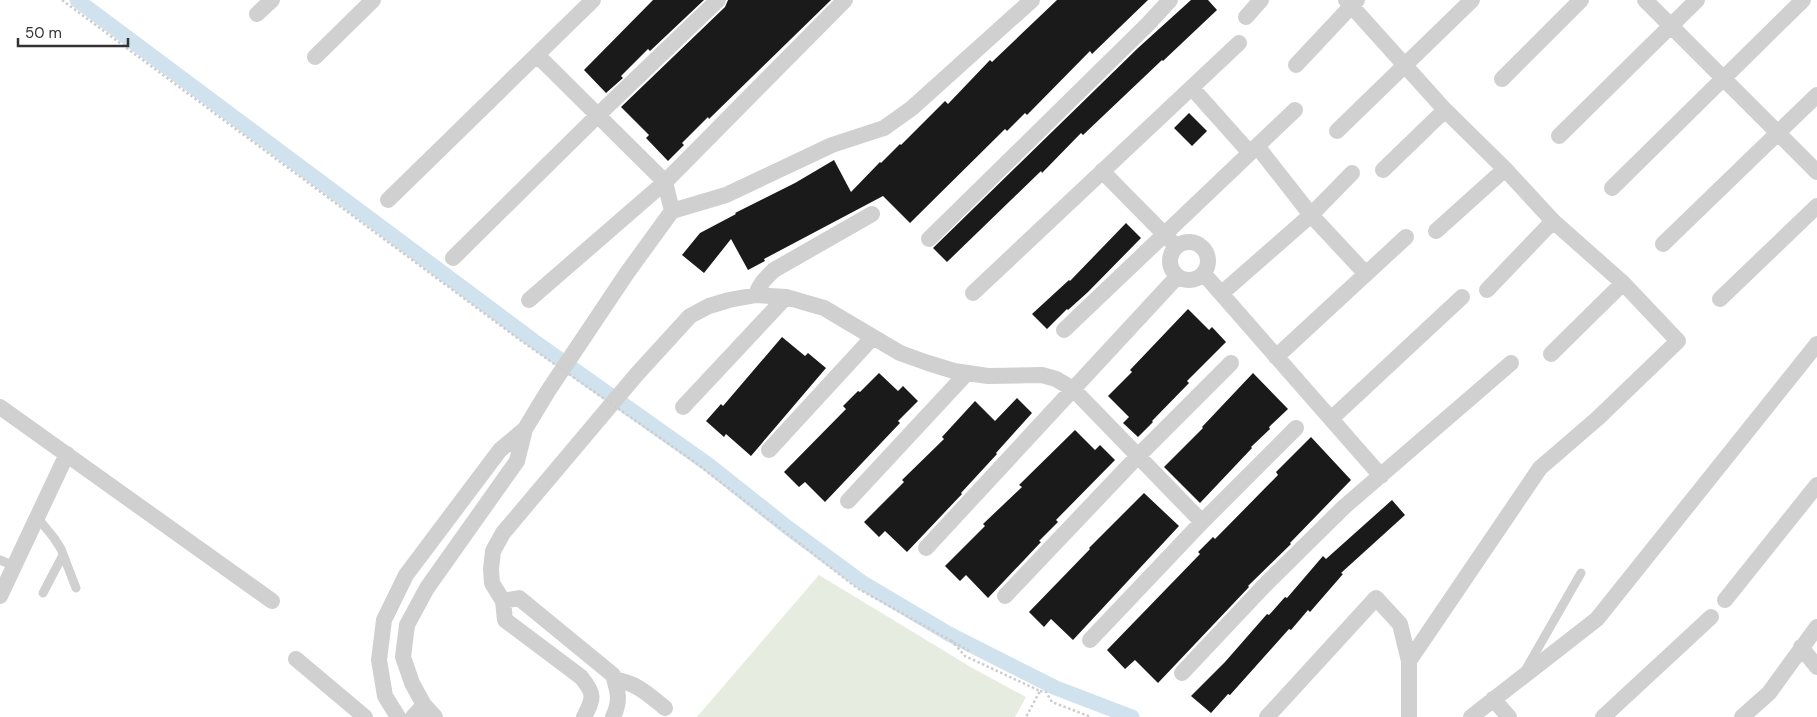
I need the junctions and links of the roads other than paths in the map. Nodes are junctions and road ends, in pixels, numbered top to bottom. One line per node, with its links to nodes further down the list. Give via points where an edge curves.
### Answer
1 (272, 0): 15 (street)
2 (373, 0): 20 (street)
3 (593, 0): 19 (street)
4 (718, 0): 29 (street)
5 (845, 0): 39 (street)
6 (1032, 0): 43 (street, via 912,108 884,128 832,145 726,195)
7 (1170, 0): 50 (street)
8 (1261, 0): 16 (street)
9 (1472, 0): 22 (street)
10 (1581, 0): 24 (street)
11 (1645, 0): 17 (street)
12 (1696, 0): 17 (street)
13 (1803, 0): 23 (street)
14 (1352, 2): 21 (street); 22 (street)
15 (257, 14)
16 (1246, 17)
17 (1671, 26): 23 (street); 32 (street)
18 (1239, 43): 25 (street)
19 (536, 55): 29 (street); 41 (street)
20 (315, 57)
21 (1296, 65)
22 (1405, 65): 28 (street); 30 (street)
23 (1724, 78): 31 (street); 40 (street)
24 (1502, 79)
25 (1192, 88): 33 (street); 35 (street)
26 (1817, 95): 31 (street)
27 (1295, 110): 33 (street)
28 (1445, 110): 34 (street); 36 (street)
29 (597, 116): 39 (street); 53 (street)
30 (1337, 131)
31 (1778, 133): 37 (street); 51 (street)
32 (1559, 136)
33 (1253, 150): 45 (street); 48 (street)
34 (1504, 169): 46 (street); 47 (street)
35 (1102, 170): 48 (street); 59 (street)
36 (1383, 170)
37 (1817, 172)
38 (1352, 173): 45 (street)
39 (665, 182): 43 (street); 64 (street)
40 (1612, 188)
41 (388, 200)
42 (1817, 206): 65 (street)
43 (672, 211): 79 (street, via 584,337)
44 (872, 214): 61 (street, via 774,270 758,288)
45 (1311, 215): 55 (street); 60 (street)
46 (1553, 221): 57 (street); 58 (street)
47 (1436, 231)
48 (1165, 234): 52 (street); 66 (street)
49 (1406, 238): 55 (street)
50 (929, 239)
51 (1663, 244)
52 (1176, 247): 54 (street, via 1186,242 1197,243 1206,250 1209,261); 56 (street, via 1170,257 1171,268)
53 (453, 258)
54 (1204, 274): 56 (street, via 1188,281); 60 (street)
55 (1366, 274): 70 (street)
56 (1177, 277): 74 (street)
57 (1623, 283): 69 (street); 106 (street, via 1678,342 1540,468)
58 (1487, 290)
59 (973, 293)
60 (1222, 293): 70 (street)
61 (756, 296): 62 (street); 100 (street, via 728,300 690,316 503,533 493,551 491,569 492,583)
62 (786, 297): 67 (street, via 824,308); 76 (street)
63 (1462, 298): 77 (street)
64 (530, 300)
65 (1720, 300)
66 (1064, 330)
67 (873, 337): 73 (street, via 900,353); 80 (street)
68 (1817, 344): 109 (street, via 1597,619)
69 (1551, 354)
70 (1276, 357): 77 (street)
71 (1231, 363): 82 (street)
72 (1511, 363): 83 (street)
73 (966, 373): 74 (street, via 1042,375); 85 (street)
74 (1072, 389): 82 (street); 88 (street)
75 (0, 407): 81 (street)
76 (683, 407)
77 (1331, 419): 83 (street)
78 (1296, 428): 87 (street)
79 (525, 429): 92 (street, via 500,450); 94 (street, via 517,461)
80 (769, 450)
81 (67, 454): 86 (street); 99 (street)
82 (1138, 456): 87 (street); 97 (street)
83 (1381, 476): 108 (street, via 1263,587)
84 (1817, 485): 98 (street)
85 (848, 501)
86 (37, 516): 89 (lane); 90 (street)
87 (1202, 522): 103 (street)
88 (926, 548)
89 (63, 554): 93 (lane); 95 (lane)
90 (7, 563): 96 (street)
91 (1581, 573): 109 (lane)
92 (406, 575): 94 (street); 115 (street, via 384,620 379,660 385,696)
93 (76, 588)
94 (427, 588): 113 (street, via 407,625 403,657)
95 (43, 593)
96 (0, 596)
97 (1005, 596)
98 (1725, 600)
99 (272, 601)
100 (503, 601): 110 (street, via 519,598 613,675); 116 (street, via 505,620 581,677 590,688 593,701)
101 (1711, 616): 122 (street)
102 (1817, 627): 104 (street)
103 (1090, 640)
104 (1801, 647): 107 (street); 123 (street, via 1769,693)
105 (296, 659): 114 (street)
106 (1410, 661): 118 (street, via 1400,624 1376,598); 119 (street)
107 (1817, 667)
108 (1182, 673)
109 (1521, 678): 111 (street)
110 (615, 680): 112 (street, via 642,689); 117 (street, via 619,691 618,708)
111 (1493, 699): 120 (street); 121 (street)
112 (665, 708)
113 (424, 713)
114 (366, 717)
115 (398, 717)
116 (586, 717)
117 (613, 717)
118 (1267, 717)
119 (1410, 717)
120 (1471, 717)
121 (1509, 717)
122 (1603, 717)
123 (1742, 717)

